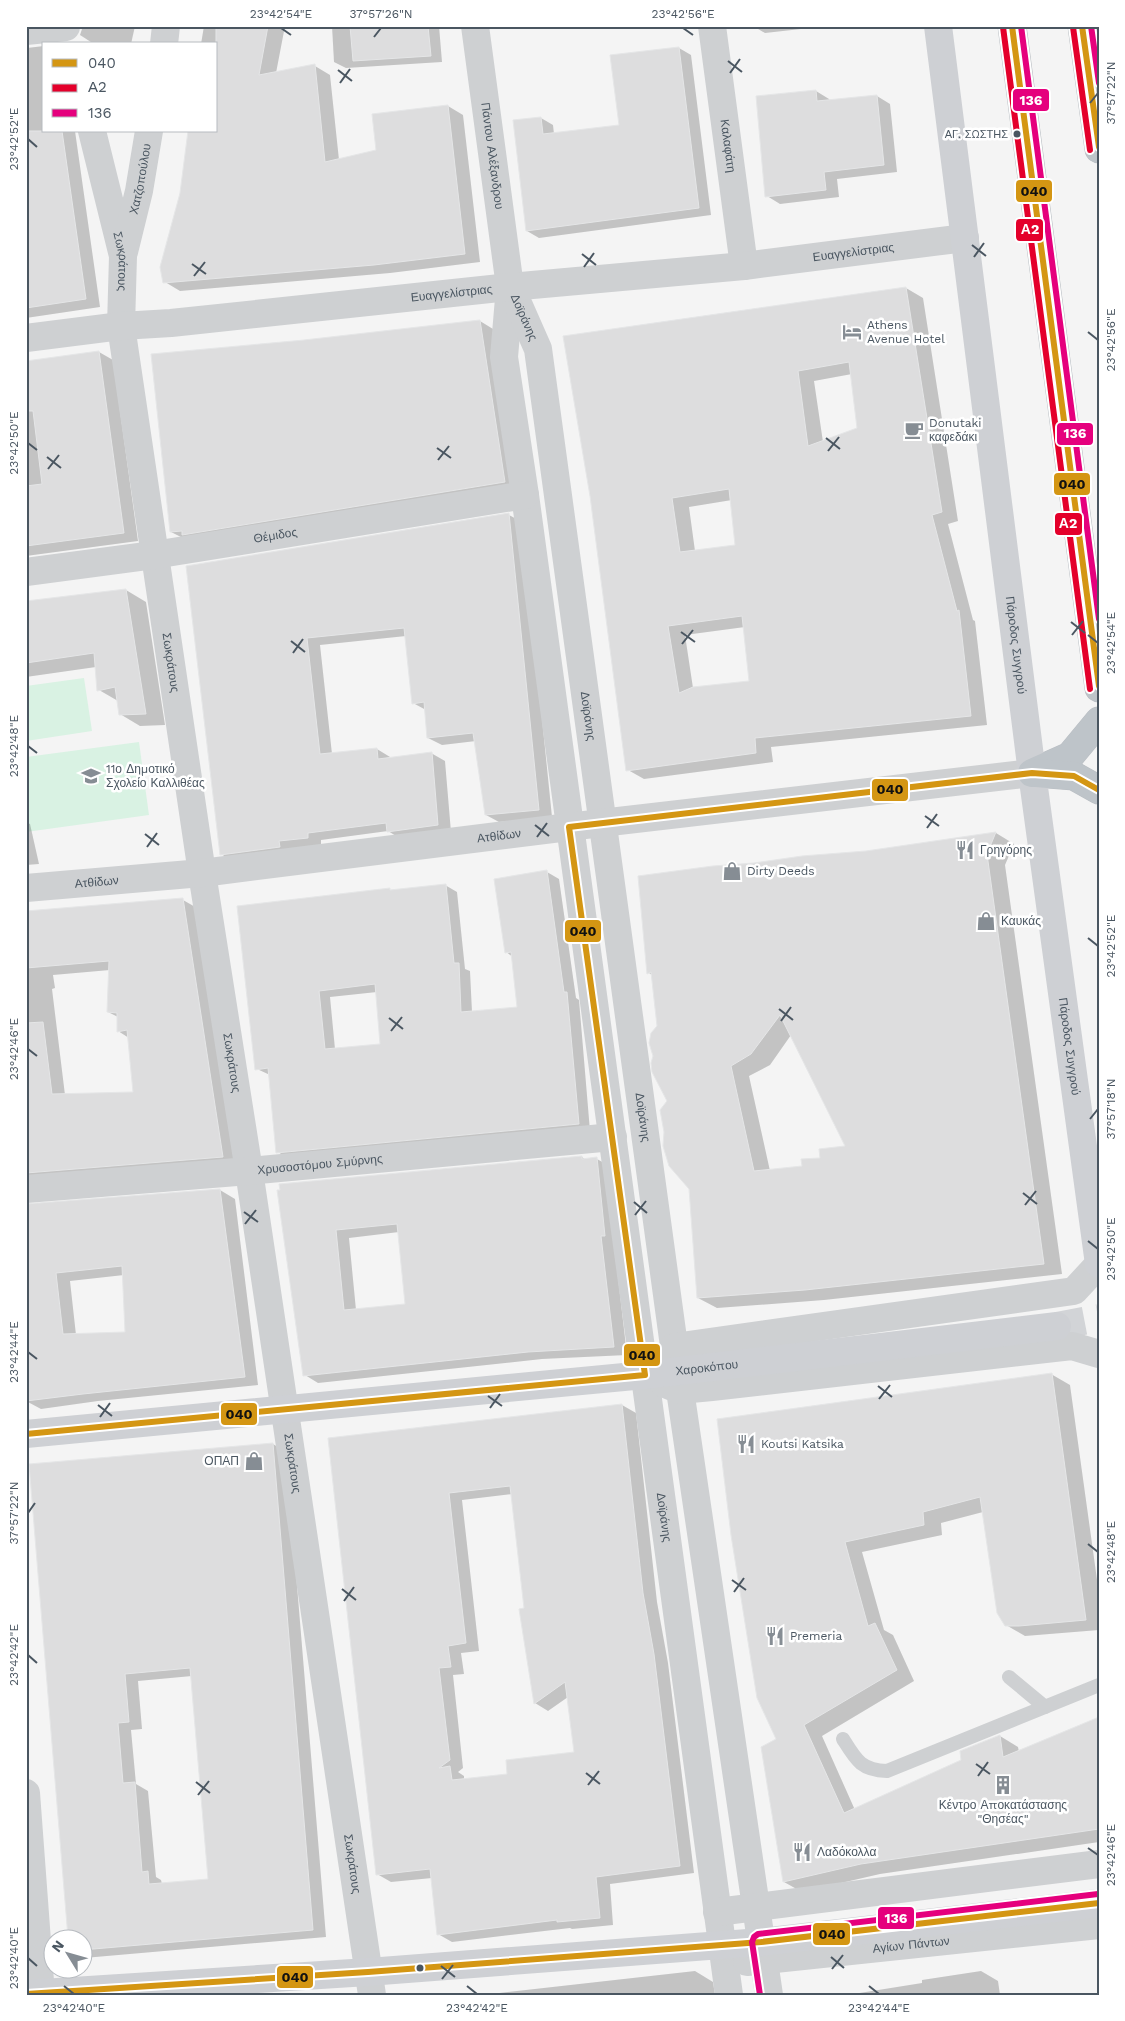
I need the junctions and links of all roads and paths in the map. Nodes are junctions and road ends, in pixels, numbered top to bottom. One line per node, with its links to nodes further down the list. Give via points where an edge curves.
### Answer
1 (166, 26): 9 (street)
2 (475, 26): 16 (street, Πάντου Αλέξανδρου)
3 (712, 26): 15 (street, Καλαφάτη)
4 (938, 26): 13 (street, Πάροδος Συγγρού)
5 (1012, 26): 22 (highway)
6 (1082, 26): 12 (highway)
7 (26, 31): 8 (street)
8 (68, 32)
9 (164, 42)
10 (92, 132): 14 (street, Σωκράτους)
11 (149, 132): 14 (street, Χατζοπούλου, via 140,191)
12 (1099, 149)
13 (965, 238): 15 (street, Ευαγγελίστριας); 24 (street, Πάροδος Συγγρού)
14 (123, 256): 17 (street, Σωκράτους)
15 (744, 266): 16 (street, Ευαγγελίστριας)
16 (510, 287): 17 (street, Ευαγγελίστριας); 19 (street, Δοϊράνης, via 504,357); 26 (street, Δοϊράνης, via 538,348)
17 (121, 326): 18 (street, Ευαγγελίστριας); 20 (street, Σωκράτους)
18 (26, 338)
19 (525, 495): 20 (street, Θέμιδος); 27 (street, Δοϊράνης)
20 (154, 555): 21 (street, Θέμιδος); 28 (street, Σωκράτους)
21 (26, 572)
22 (1099, 688)
23 (1099, 721): 24 (highway, via 1070,756)
24 (1032, 773): 25 (highway, via 1074,776); 26 (street, Ατθίδων); 33 (street, Πάροδος Συγγρού)
25 (1099, 790)
26 (601, 823): 27 (street, Ατθίδων); 36 (street, Δοϊράνης)
27 (570, 827): 28 (street, Ατθίδων); 30 (street, Δοϊράνης)
28 (202, 873): 29 (street, Ατθίδων); 31 (street, Σωκράτους)
29 (26, 888)
30 (613, 1137): 31 (street, Χρυσοστόμου Σμύρνης); 37 (street, Δοϊράνης)
31 (249, 1171): 32 (street, Χρυσοστόμου Σμύρνης); 38 (street, Σωκράτους)
32 (26, 1188)
33 (1099, 1264): 36 (street, Χαροκόπου, via 1074,1290)
34 (1057, 1326): 36 (street, Χαροκόπου)
35 (1099, 1354): 36 (street, Χαροκόπου, via 1072,1346)
36 (677, 1369): 37 (street, Χαροκόπου); 47 (street, Δοϊράνης)
37 (645, 1375): 38 (street, Χαροκόπου); 48 (street, Δοϊράνης)
38 (285, 1410): 39 (street, Χαροκόπου); 52 (street, Σωκράτους)
39 (26, 1434)
40 (1008, 1677): 42 (lane)
41 (1099, 1685): 42 (lane)
42 (1045, 1707): 43 (lane, via 887,1771 872,1771 858,1762)
43 (843, 1739)
44 (26, 1793): 53 (street)
45 (1099, 1864): 47 (street)
46 (1099, 1903): 50 (street, Αγίων Πάντων)
47 (756, 1907): 48 (street); 50 (street, Δοϊράνης)
48 (717, 1912): 51 (street, Δοϊράνης)
49 (1099, 1925): 50 (street, Αγίων Πάντων)
50 (762, 1951): 51 (street, Αγίων Πάντων); 55 (street, Δοϊράνης)
51 (723, 1955): 52 (street, Αγίων Πάντων); 54 (street, Δοϊράνης)
52 (370, 1983): 53 (street, Αγίων Πάντων)
53 (36, 1994)
54 (728, 1995)
55 (769, 1995)

